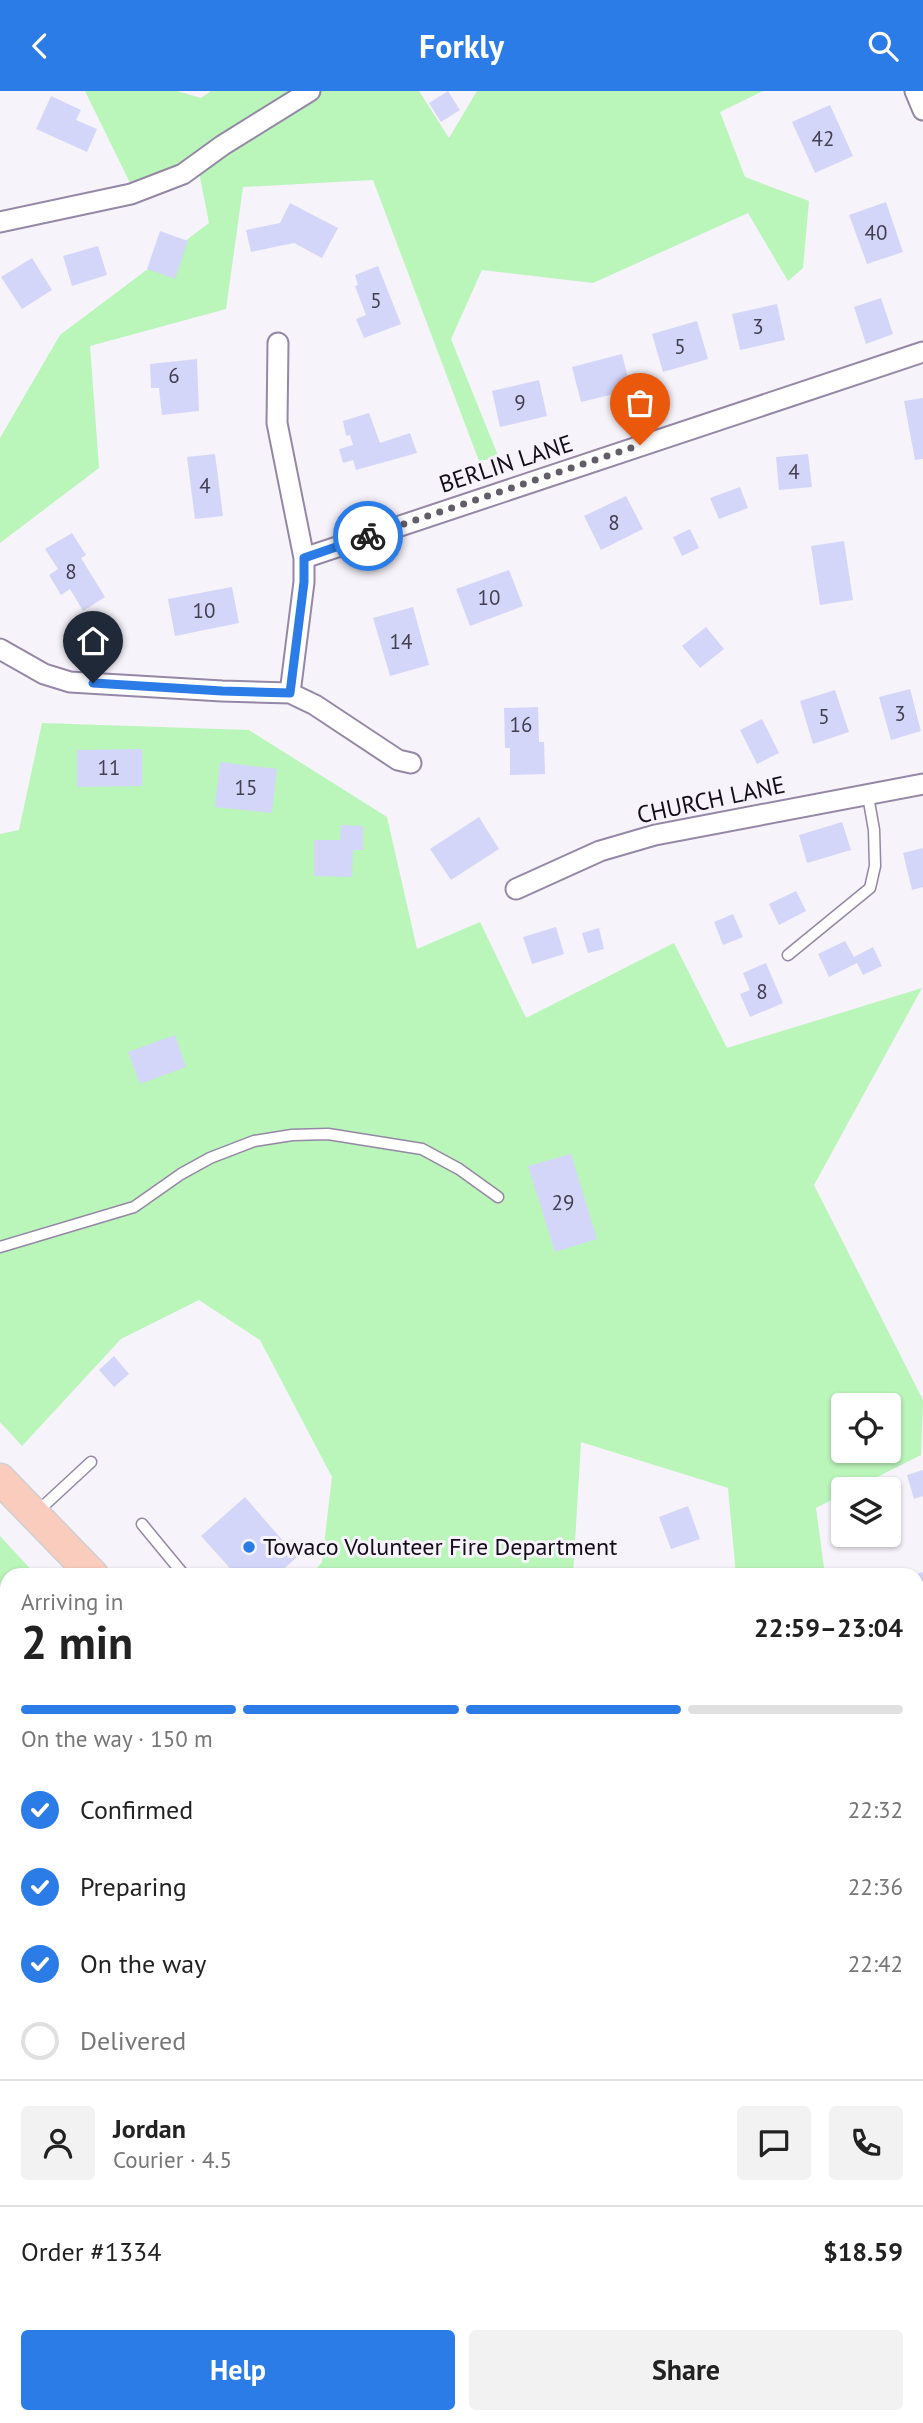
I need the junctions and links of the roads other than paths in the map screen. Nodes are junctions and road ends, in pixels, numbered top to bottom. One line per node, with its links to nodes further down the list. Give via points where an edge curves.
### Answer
1 (310, 91): 4 (street, via 183,174 131,194)
2 (915, 91): 3 (street)
3 (923, 110)
4 (0, 222)
5 (278, 343): 7 (street, via 277,423)
6 (923, 352): 7 (street, BERLIN LANE)
7 (304, 558): 9 (street)
8 (0, 649): 9 (street, via 44,674 70,682)
9 (290, 693): 10 (street, via 398,760)
10 (411, 763)
11 (923, 784): 12 (street, CHURCH LANE)
12 (867, 796): 13 (street, CHURCH LANE, via 655,835 600,851); 14 (lane, via 874,830 870,888)
13 (516, 889)
14 (788, 955)
15 (498, 1197): 16 (lane, via 422,1149 328,1134 292,1135 254,1141 210,1158 134,1207)
16 (0, 1247)
17 (91, 1462): 19 (lane)
18 (0, 1479): 19 (main road)
19 (34, 1514): 21 (main road)
20 (142, 1524): 22 (lane)
21 (86, 1568)
22 (178, 1568)

